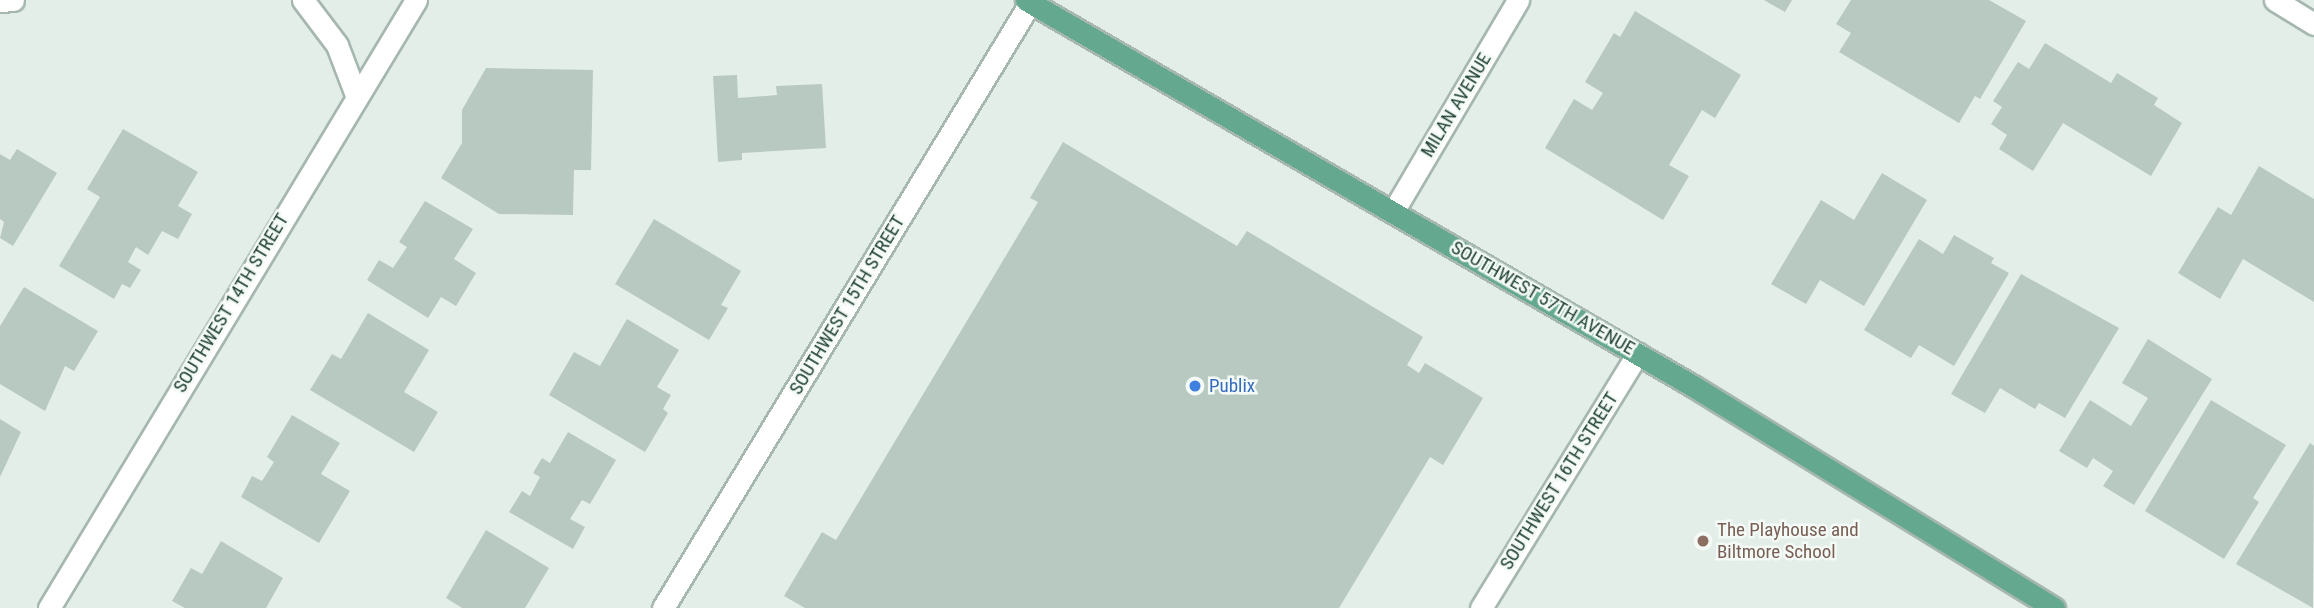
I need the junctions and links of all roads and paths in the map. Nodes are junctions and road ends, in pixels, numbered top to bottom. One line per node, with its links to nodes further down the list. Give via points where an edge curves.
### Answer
1 (13, 0): 6 (street)
2 (303, 0): 9 (street, via 329,30)
3 (416, 0): 9 (street, SOUTHWEST 14TH STREET)
4 (1518, 0): 10 (street, MILAN AVENUE)
5 (2275, 0): 8 (street)
6 (0, 1)
7 (1028, 1): 10 (main road, SOUTHWEST 57TH AVENUE); 13 (street, SOUTHWEST 15TH STREET)
8 (2314, 24)
9 (356, 95): 12 (street, SOUTHWEST 14TH STREET)
10 (1394, 210): 11 (main road, SOUTHWEST 57TH AVENUE)
11 (1638, 353): 14 (street, SOUTHWEST 16TH STREET); 15 (main road, SOUTHWEST 57TH AVENUE)
12 (49, 608)
13 (663, 608)
14 (1481, 608)
15 (2054, 608)

